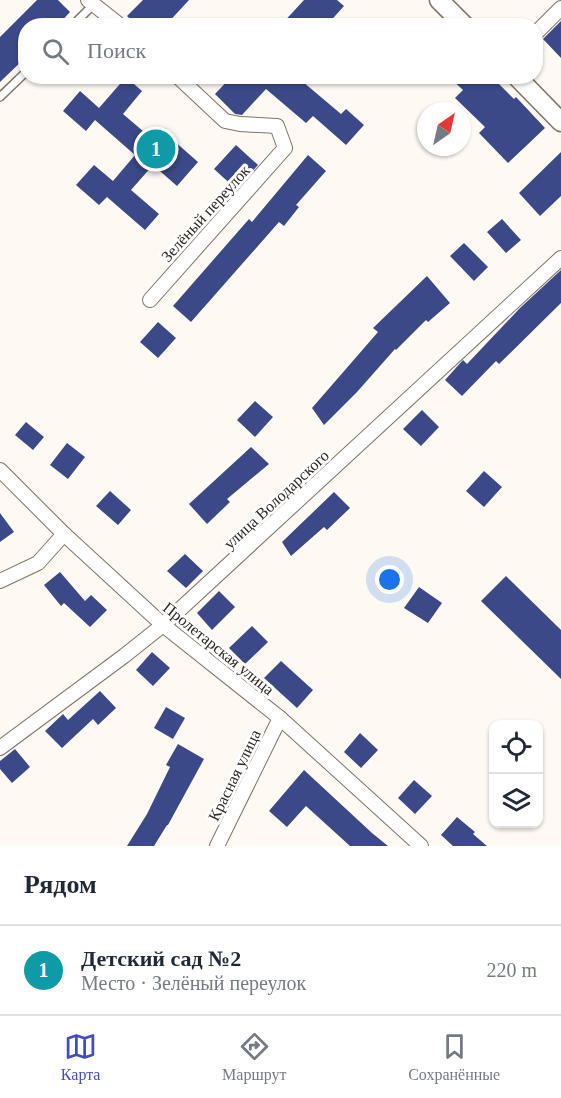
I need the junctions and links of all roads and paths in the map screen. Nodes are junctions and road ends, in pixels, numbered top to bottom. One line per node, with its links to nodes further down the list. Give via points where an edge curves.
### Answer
1 (440, 0): 6 (main road)
2 (91, 2): 4 (lane); 5 (street)
3 (561, 8): 7 (street)
4 (78, 18)
5 (111, 18)
6 (457, 18)
7 (543, 26)
8 (18, 80): 11 (lane)
9 (186, 84): 14 (street, Зелёный переулок, via 225,121 277,126 285,148)
10 (524, 84): 12 (main road)
11 (0, 97)
12 (561, 122)
13 (561, 258): 18 (street, улица Володарского)
14 (150, 300)
15 (0, 471): 16 (street, Пролетарская улица)
16 (64, 534): 17 (street, via 38,562); 18 (street, Пролетарская улица)
17 (0, 580)
18 (163, 626): 19 (street, Пролетарская улица); 20 (street, улица Володарского)
19 (280, 718): 21 (street, Красная улица); 22 (street, Пролетарская улица)
20 (0, 748)
21 (217, 846)
22 (420, 846)

